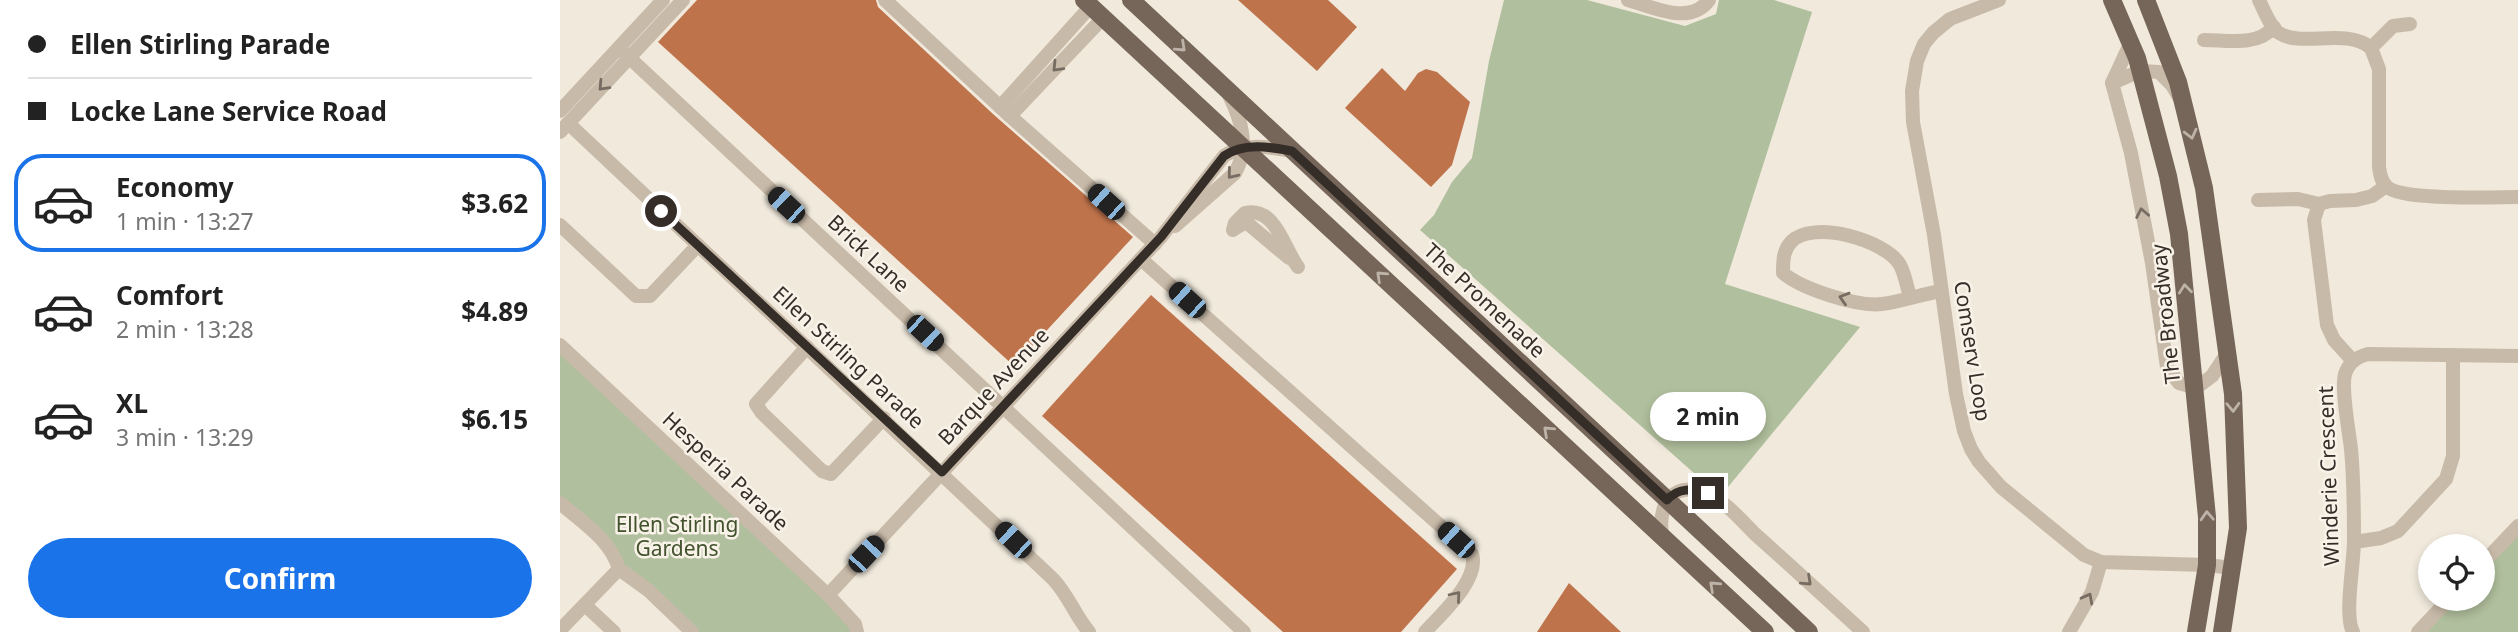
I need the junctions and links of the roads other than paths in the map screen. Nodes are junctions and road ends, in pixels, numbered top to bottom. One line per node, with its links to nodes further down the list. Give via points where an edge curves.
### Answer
1 (663, 0): 17 (street)
2 (683, 0): 17 (street)
3 (885, 0): 22 (street)
4 (1131, 0): 20 (main road, The Promenade, one-way to 20)
5 (1628, 0): 6 (street, via 1685,14 1699,10)
6 (1709, 0)
7 (1998, 0): 35 (street, Comserv Loop, via 1950,19 1933,33 1924,44 1914,75 1913,122)
8 (2112, 0): 15 (main road, The Broadway)
9 (2146, 0): 21 (main road)
10 (2259, 0): 13 (street)
11 (1092, 8): 22 (street); 24 (main road)
12 (2410, 24): 16 (street, via 2393,26)
13 (2274, 27): 14 (street, via 2255,40); 16 (street, via 2288,37 2343,38)
14 (2204, 40)
15 (2131, 42): 18 (main road, The Broadway); 19 (street)
16 (2371, 48): 26 (street, via 2379,69 2379,167)
17 (624, 53): 23 (street); 44 (street, Brick Lane)
18 (2140, 71): 19 (street); 21 (street, via 2159,72); 43 (main road, The Broadway, one-way to 18, via 2175,211)
19 (2112, 83): 43 (street, one-way to 19, via 2179,383 2167,367 2131,153)
20 (1225, 88): 24 (street, via 1242,128); 25 (main road, The Promenade)
21 (2184, 106): 39 (main road, one-way to 39, via 2204,188)
22 (1005, 111): 32 (street)
23 (563, 122): 33 (street, Ellen Stirling Parade)
24 (1242, 148): 25 (street); 32 (street, Barque Avenue, via 1235,173); 50 (main road, one-way to 24)
25 (1292, 151): 47 (main road, The Promenade)
26 (2386, 186): 27 (street, via 2406,195); 29 (street, via 2362,199)
27 (2518, 197)
28 (2258, 200): 29 (street, via 2298,199)
29 (2319, 204): 42 (street, via 2314,220 2327,325)
30 (560, 225): 33 (street, via 642,298 650,296)
31 (1233, 230): 31 (street, via 1245,213 1265,216 1298,267 1246,222)
32 (1158, 241): 34 (street, Barque Avenue)
33 (698, 245): 38 (street, Ellen Stirling Parade)
34 (1141, 259): 44 (street, Barque Avenue); 66 (street, one-way to 34, via 1469,580 1472,554)
35 (1941, 291): 36 (street); 53 (street, Comserv Loop, via 1959,411 1979,462 2001,487 2071,546)
36 (1910, 296): 36 (street, one-way to 36, via 1865,304 1812,289 1783,273 1783,253 1793,240 1812,233 1839,233 1867,241 1900,264)
37 (560, 345): 57 (street, Hesperia Parade)
38 (807, 347): 45 (street, Ellen Stirling Parade); 45 (street, via 757,404 822,471 831,474)
39 (2226, 355): 43 (street, via 2212,376); 55 (main road, one-way to 55, via 2233,394 2238,528)
40 (2453, 355): 41 (street, Winderie Crescent); 42 (street, Winderie Crescent, via 2368,354); 51 (street, via 2450,473 2398,531)
41 (2518, 356)
42 (2353, 361): 51 (street, Winderie Crescent, via 2344,380)
43 (2196, 388): 54 (main road, The Broadway, one-way to 43)
44 (1003, 407): 46 (street, Barque Avenue); 65 (street, Brick Lane)
45 (884, 418): 46 (street, Ellen Stirling Parade)
46 (942, 472): 57 (street, Barque Avenue); 64 (street, Ellen Stirling Parade, via 1067,593)
47 (1667, 500): 50 (street); 68 (main road, The Promenade); 69 (street, one-way to 69, via 1674,492 1689,489 1708,493)
48 (560, 503): 56 (street, via 609,546)
49 (2518, 526): 52 (street)
50 (1661, 536): 67 (main road, one-way to 50)
51 (2354, 542): 73 (street, Winderie Crescent, via 2348,614)
52 (2495, 550)
53 (2101, 562): 54 (street, Comserv Loop); 70 (street, one-way to 53, via 2092,592)
54 (2207, 565): 55 (street, Comserv Loop); 71 (main road, The Broadway)
55 (2234, 568): 72 (main road)
56 (619, 569): 58 (street); 62 (street)
57 (828, 595): 63 (street, Hesperia Parade)
58 (585, 605): 60 (street); 61 (street)
59 (2438, 611): 74 (street)
60 (563, 621)
61 (614, 632)
62 (692, 632)
63 (857, 632)
64 (1089, 632)
65 (1244, 632)
66 (1425, 632)
67 (1765, 632)
68 (1809, 632)
69 (1863, 632)
70 (2069, 632)
71 (2196, 632)
72 (2222, 632)
73 (2353, 632)
74 (2418, 632)

